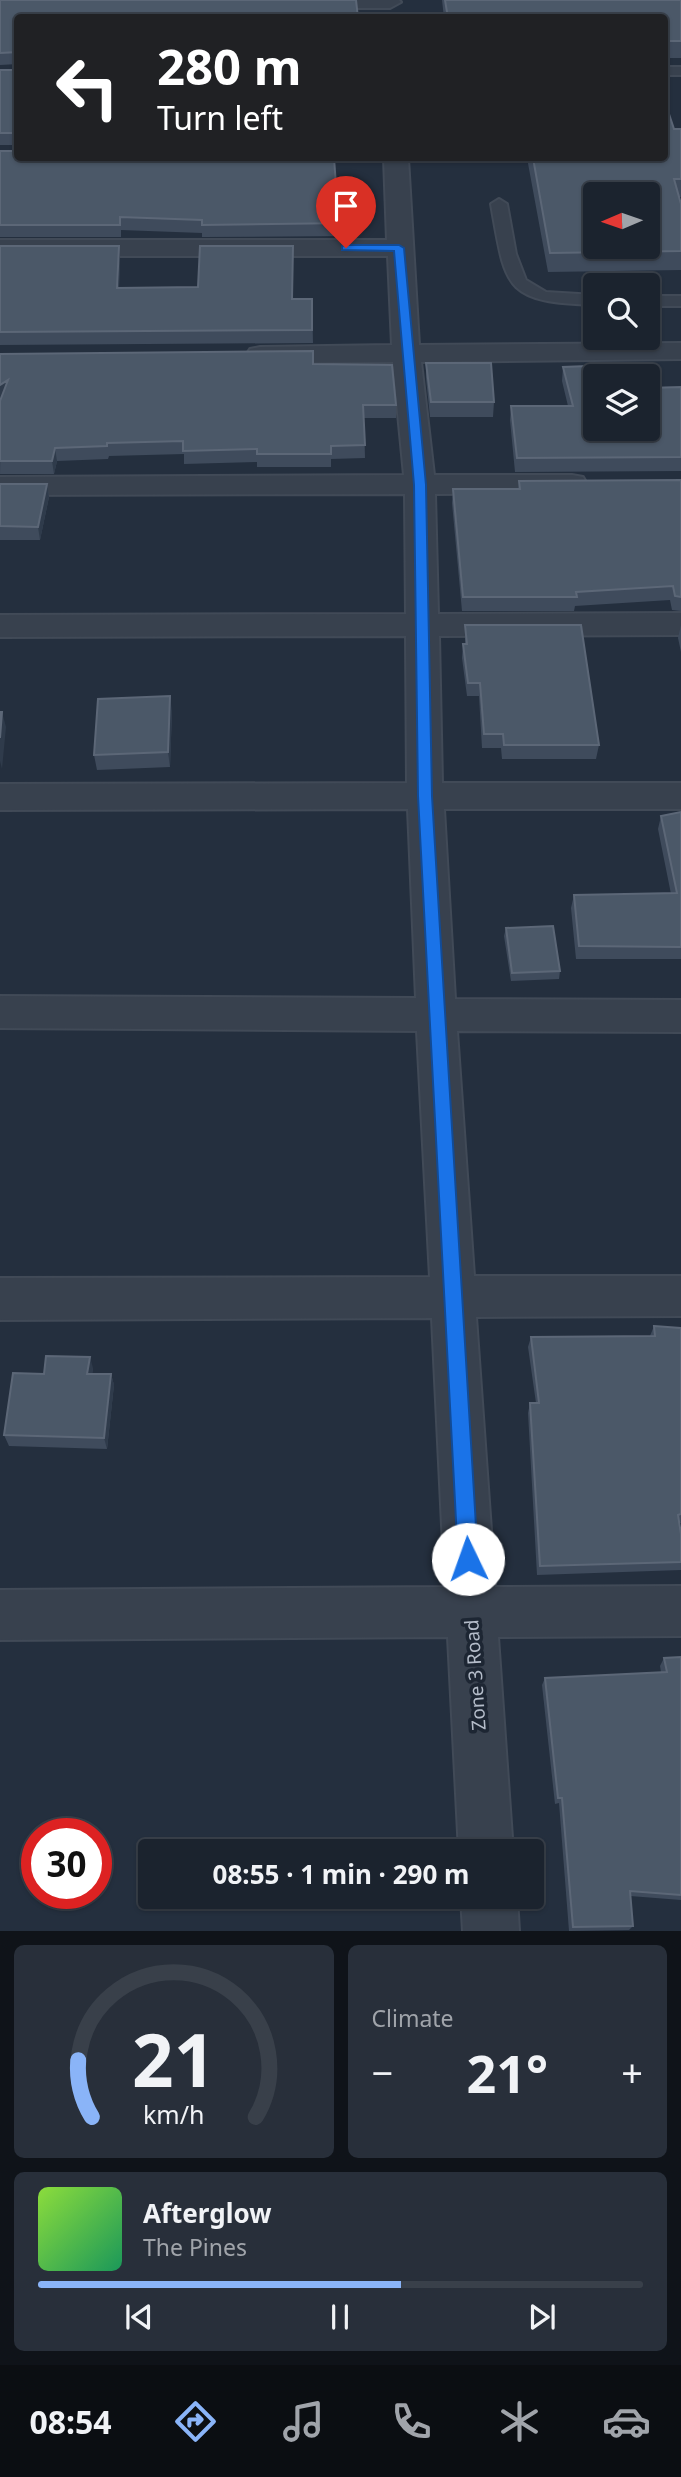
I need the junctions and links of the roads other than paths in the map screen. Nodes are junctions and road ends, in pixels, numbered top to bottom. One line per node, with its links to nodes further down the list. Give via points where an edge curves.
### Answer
1 (278, 2): 2 (street)
2 (390, 6)
3 (396, 161): 6 (street, Zone 3 Road)
4 (499, 204): 7 (lane, via 515,281 524,291 554,300)
5 (0, 248): 6 (street)
6 (399, 248): 11 (street, Zone 3 Road)
7 (583, 300)
8 (660, 301): 9 (lane)
9 (681, 301)
10 (681, 351): 11 (street)
11 (406, 354): 12 (street); 14 (street, Zone 3 Road)
12 (230, 355)
13 (599, 484): 14 (street)
14 (420, 485): 15 (street); 16 (street, Zone 3 Road)
15 (0, 486)
16 (424, 624): 17 (street); 18 (street); 19 (street, Zone 3 Road)
17 (681, 624)
18 (0, 626)
19 (425, 796): 20 (street); 21 (street); 23 (street, Zone 3 Road)
20 (681, 796)
21 (0, 797)
22 (0, 1012): 23 (street)
23 (436, 1016): 24 (street); 26 (street, Zone 3 Road)
24 (681, 1016)
25 (681, 1296): 26 (street)
26 (454, 1298): 27 (street); 28 (street, Zone 3 Road)
27 (0, 1299)
28 (471, 1611): 29 (street); 30 (street); 31 (street, Zone 3 Road)
29 (681, 1611)
30 (0, 1615)
31 (485, 1839)
32 (490, 1909): 33 (street)
33 (491, 1931)

